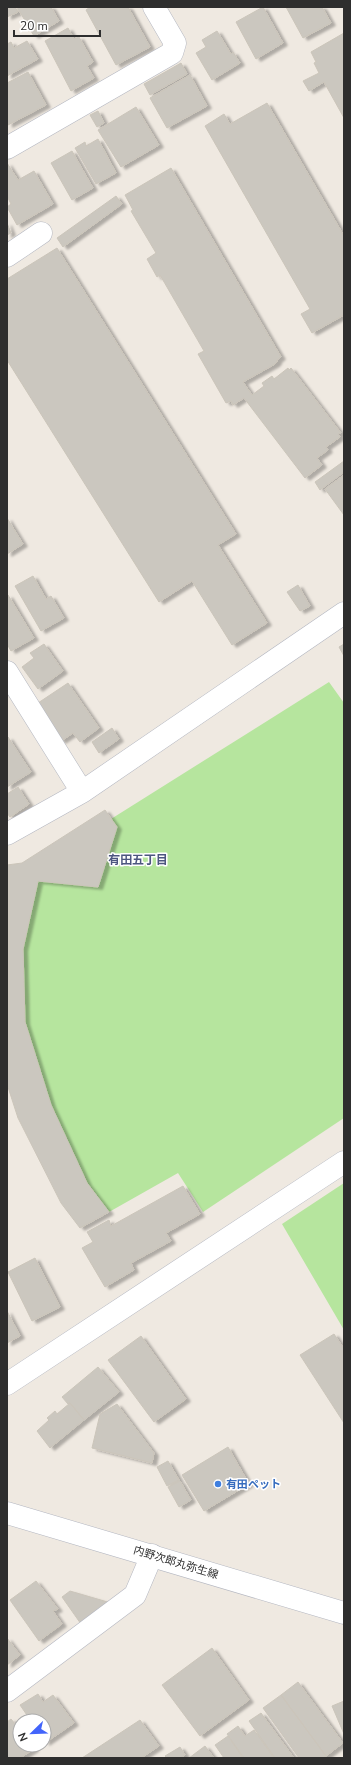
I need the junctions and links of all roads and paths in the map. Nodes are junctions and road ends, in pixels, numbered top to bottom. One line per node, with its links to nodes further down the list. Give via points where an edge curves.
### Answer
1 (154, 7): 2 (street, via 175,43 172,54)
2 (7, 148)
3 (41, 233): 4 (street)
4 (7, 256)
5 (344, 613): 7 (street)
6 (7, 672): 7 (street)
7 (82, 792): 8 (street)
8 (7, 834)
9 (344, 1162): 10 (street)
10 (7, 1384)
11 (7, 1513): 12 (street, 内野次郎丸弥生線)
12 (152, 1555): 13 (street, 内野次郎丸弥生線); 14 (street, via 135,1596)
13 (344, 1613)
14 (7, 1691)

